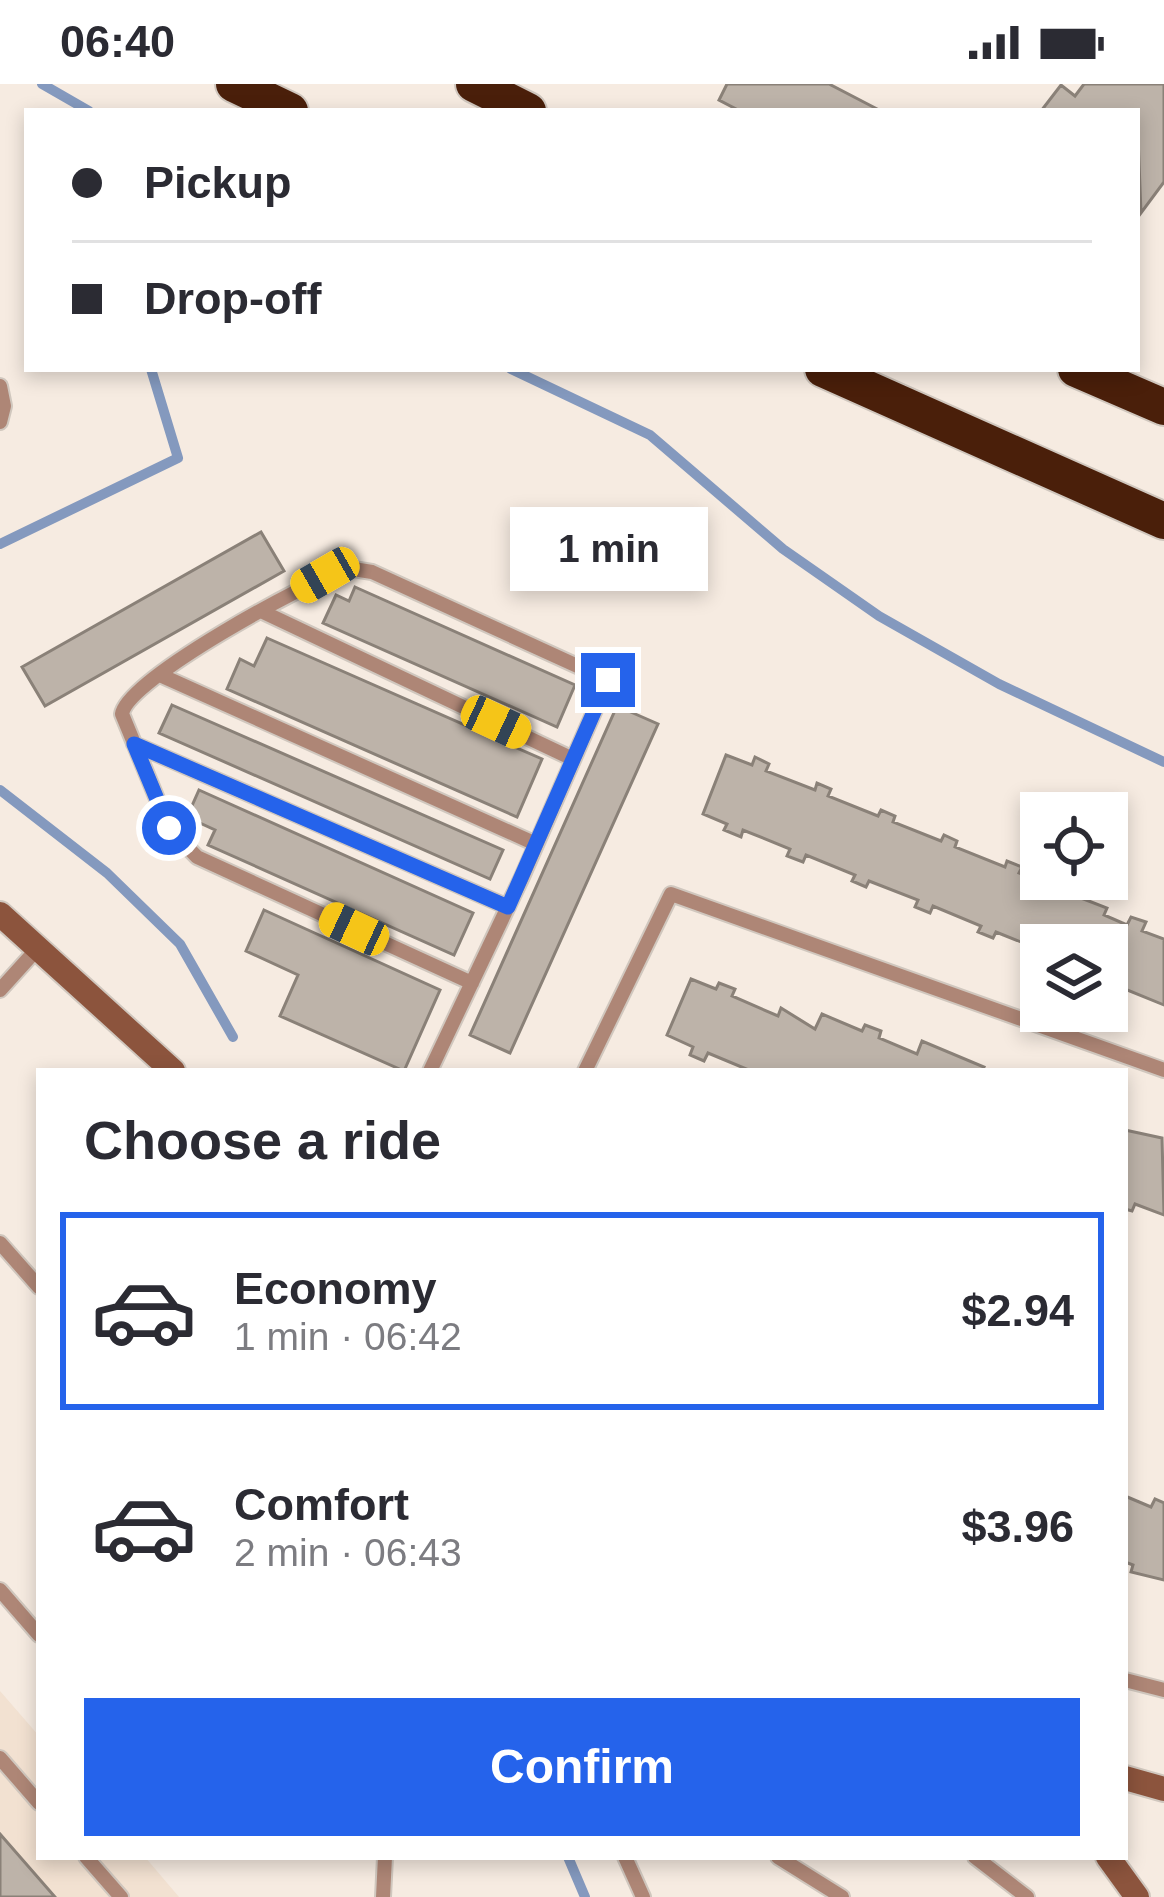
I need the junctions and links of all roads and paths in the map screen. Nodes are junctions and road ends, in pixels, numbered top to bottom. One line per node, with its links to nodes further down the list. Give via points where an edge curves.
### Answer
1 (234, 84): 3 (highway)
2 (473, 84): 4 (highway)
3 (284, 108)
4 (522, 108)
5 (830, 372): 10 (highway)
6 (1083, 372): 8 (highway)
7 (0, 386): 9 (lane)
8 (1164, 406)
9 (0, 422)
10 (1164, 521)
11 (263, 612): 12 (lane); 14 (lane); 14 (lane, via 325,575 372,572 608,680)
12 (160, 675): 13 (lane, via 122,706); 15 (lane)
13 (134, 744): 16 (lane); 19 (lane, via 169,828 197,856)
14 (573, 759): 15 (lane)
15 (536, 844): 16 (lane)
16 (508, 907): 19 (lane)
17 (0, 914): 18 (street)
18 (38, 948): 20 (lane); 21 (street)
19 (472, 983): 22 (lane)
20 (0, 990)
21 (170, 1068)
22 (431, 1068)
23 (586, 1068): 24 (lane, via 671,894)
24 (1164, 1070)
25 (0, 1243): 26 (lane)
26 (36, 1284)
27 (0, 1590): 28 (lane)
28 (36, 1632)
29 (1128, 1681): 30 (lane)
30 (1164, 1690)
31 (0, 1758): 34 (lane)
32 (1128, 1779): 33 (street)
33 (1164, 1790)
34 (36, 1799)
35 (89, 1860): 41 (lane)
36 (385, 1860): 42 (lane)
37 (627, 1860): 43 (lane)
38 (783, 1860): 44 (lane)
39 (979, 1860): 45 (lane)
40 (1110, 1860): 46 (street)
41 (121, 1897)
42 (383, 1897)
43 (643, 1897)
44 (842, 1897)
45 (1027, 1897)
46 (1137, 1897)

